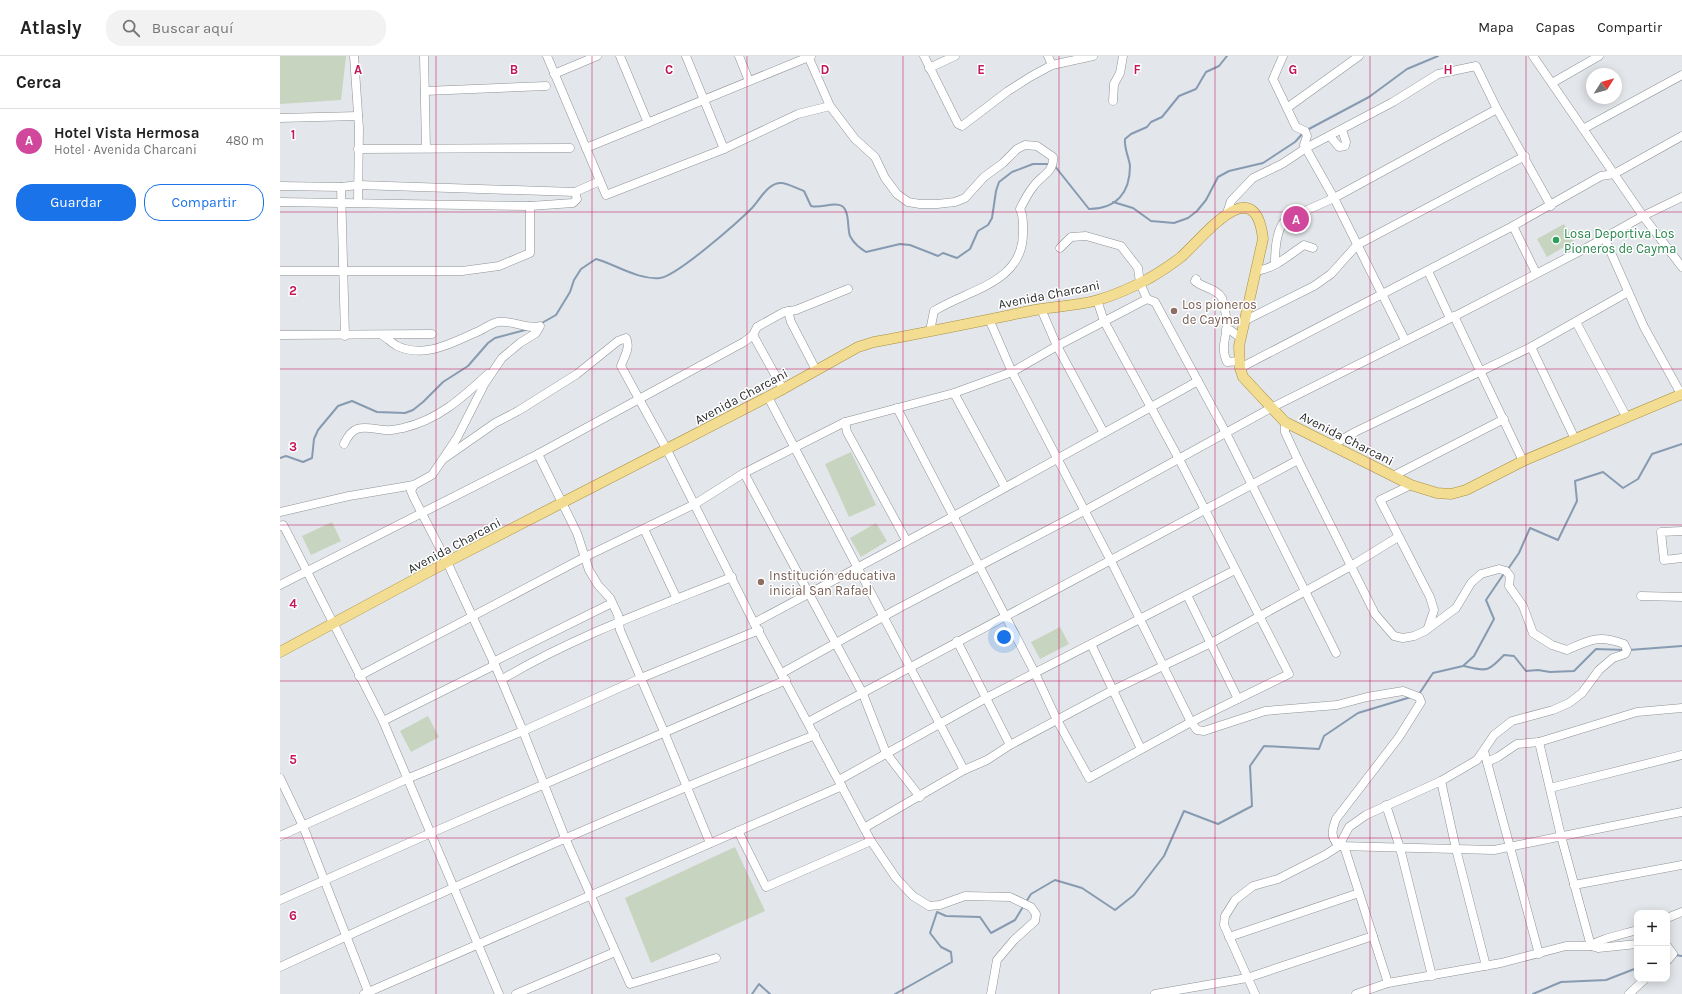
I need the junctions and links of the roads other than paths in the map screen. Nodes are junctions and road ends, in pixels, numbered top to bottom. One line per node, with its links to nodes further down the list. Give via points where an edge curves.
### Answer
1 (354, 56): 31 (street)
2 (424, 56): 25 (street)
3 (547, 56): 20 (street)
4 (598, 56): 20 (street)
5 (620, 56): 33 (street)
6 (686, 56): 26 (street)
7 (739, 56): 22 (street)
8 (809, 56): 22 (street); 28 (street)
9 (924, 56): 19 (street)
10 (955, 56): 19 (street)
11 (1048, 56): 18 (street)
12 (1093, 56): 18 (street)
13 (1123, 56): 27 (street, via 1120,73 1114,84)
14 (1283, 56): 29 (street, via 1273,79)
15 (1359, 56): 29 (street)
16 (1533, 56): 23 (street)
17 (1600, 56): 23 (street)
18 (1052, 65): 19 (street, via 1008,92 962,126 958,124)
19 (929, 68)
20 (554, 74): 40 (street)
21 (1682, 75): 34 (street)
22 (749, 81): 26 (street)
23 (1552, 83): 34 (street)
24 (546, 86): 25 (street)
25 (425, 91): 38 (street)
26 (704, 100): 33 (street); 43 (street)
27 (1113, 101)
28 (830, 106): 43 (street, via 798,114); 87 (street, via 855,139 875,157 885,178 897,194 908,202 937,204 965,198 984,177 1025,145 1037,146 1053,157 1054,165 1051,170 1034,186 1020,208 1024,216 1023,240 1012,268 996,281 934,310)
29 (1287, 108): 41 (street, via 1296,127 1305,131)
30 (1497, 109): 35 (street, via 1476,66 1438,74); 44 (street); 52 (street)
31 (358, 116): 32 (street); 42 (street)
32 (280, 118)
33 (648, 123): 40 (street)
34 (1583, 129): 45 (street)
35 (1342, 130): 36 (street); 36 (street, via 1345,146 1339,147)
36 (1330, 136): 41 (street)
37 (1682, 136): 45 (street)
38 (426, 148): 39 (street); 42 (street)
39 (570, 148)
40 (586, 148): 46 (street)
41 (1306, 148): 52 (street); 58 (street, via 1282,164 1253,178 1231,201)
42 (358, 149): 47 (street)
43 (724, 149): 46 (street, via 606,195)
44 (1524, 156): 57 (street); 62 (street)
45 (1614, 174): 57 (street, via 1601,176); 59 (street)
46 (600, 181): 50 (street)
47 (358, 185): 49 (street); 50 (street); 55 (street)
48 (280, 186): 49 (street)
49 (341, 187): 54 (street)
50 (575, 192): 56 (street, via 576,199 573,203)
51 (1682, 197): 59 (street)
52 (1334, 198): 62 (street); 65 (street, via 1284,222 1278,237)
53 (280, 202): 54 (street)
54 (341, 202): 55 (street); 67 (street)
55 (358, 202): 56 (street)
56 (530, 206): 67 (street, via 530,253 500,266 462,271)
57 (1551, 206): 60 (street)
58 (1227, 213): 69 (main road, Avenida Charcani, via 1244,208 1255,213 1262,226 1263,239); 73 (main road, Avenida Charcani, via 1180,258)
59 (1643, 216): 61 (street); 66 (street)
60 (1513, 226): 70 (street); 71 (street)
61 (1604, 237): 71 (street); 75 (street)
62 (1357, 245): 76 (street); 83 (street, via 1331,274 1314,286)
63 (1060, 248): 73 (street, via 1071,237 1086,236 1121,246 1138,268)
64 (1313, 248): 65 (street, via 1304,244)
65 (1275, 264): 69 (street)
66 (1681, 265)
67 (343, 270): 68 (street); 92 (street)
68 (280, 271)
69 (1256, 271): 83 (main road, Avenida Charcani)
70 (1428, 271): 76 (street); 81 (street)
71 (1536, 274): 81 (street)
72 (1196, 279): 86 (street, via 1199,284 1208,287 1222,298)
73 (1140, 283): 77 (street); 78 (main road, Avenida Charcani)
74 (848, 289): 80 (street)
75 (1628, 292): 85 (street); 105 (street)
76 (1382, 294): 94 (street); 97 (street)
77 (1147, 299): 84 (street); 102 (street, via 1155,302)
78 (1097, 300): 79 (main road, Avenida Charcani); 84 (street)
79 (1041, 309): 82 (main road, Avenida Charcani); 95 (street)
80 (788, 311): 91 (street, via 758,327); 99 (street, via 791,322)
81 (1452, 317): 94 (street); 101 (street)
82 (989, 319): 87 (main road, Avenida Charcani); 100 (street)
83 (1246, 320): 93 (main road, Avenida Charcani)
84 (1104, 322): 95 (street); 108 (street)
85 (1576, 322): 96 (street); 111 (street)
86 (1226, 330): 93 (street); 97 (street, via 1223,341 1224,356 1227,362)
87 (930, 331): 99 (main road, Avenida Charcani, via 858,347)
88 (432, 334): 90 (street)
89 (280, 335): 92 (street)
90 (382, 335): 92 (street); 98 (street, via 397,346 413,350 433,350 444,348 497,322 533,328 540,326 536,333 502,358)
91 (753, 335): 103 (street); 107 (street)
92 (345, 336)
93 (1241, 338): 97 (main road, Avenida Charcani)
94 (1405, 340): 110 (street)
95 (1057, 346): 100 (street); 115 (street)
96 (1530, 346): 101 (street); 117 (street)
97 (1240, 364): 110 (main road, Avenida Charcani, via 1243,377 1249,386)
98 (496, 367): 118 (street, via 468,393 428,421 386,431 360,427 349,433); 125 (street)
99 (816, 370): 103 (main road, Avenida Charcani)
100 (1012, 372): 104 (street); 123 (street)
101 (1481, 372): 112 (street); 119 (street)
102 (1198, 381): 108 (street); 116 (street)
103 (783, 389): 106 (main road, Avenida Charcani)
104 (954, 393): 109 (street); 133 (street)
105 (1681, 394): 111 (main road, Avenida Charcani)
106 (768, 397): 120 (street); 121 (main road, Avenida Charcani)
107 (640, 398): 121 (street); 122 (street); 125 (street, via 621,366 628,348 626,338 618,341 577,374 495,423)
108 (1151, 407): 115 (street); 124 (street)
109 (897, 408): 113 (street); 140 (street)
110 (1271, 408): 114 (main road, Avenida Charcani); 116 (street)
111 (1627, 418): 117 (main road, Avenida Charcani)
112 (1504, 419): 127 (street); 129 (street)
113 (845, 422): 120 (street); 145 (street, via 847,432)
114 (1285, 422): 119 (main road, Avenida Charcani); 126 (street, via 1285,432)
115 (1104, 433): 123 (street)
116 (1226, 433): 124 (street); 130 (street)
117 (1575, 439): 127 (main road, Avenida Charcani)
118 (344, 444)
119 (1331, 446): 129 (main road, Avenida Charcani)
120 (794, 448): 128 (street); 152 (street)
121 (667, 450): 134 (main road, Avenida Charcani); 135 (street)
122 (538, 454): 134 (street); 139 (street)
123 (1057, 458): 133 (street); 137 (street)
124 (1179, 459): 136 (street); 137 (street)
125 (442, 460): 132 (street, via 432,475)
126 (1298, 460): 130 (street); 151 (street)
127 (1523, 461): 131 (main road, Avenida Charcani, via 1466,490 1451,494 1437,493)
128 (744, 474): 135 (street); 158 (street)
129 (1393, 476): 131 (main road, Avenida Charcani)
130 (1252, 484): 136 (street); 157 (street)
131 (1411, 484): 144 (street, via 1380,500)
132 (414, 486): 138 (street, via 350,496); 139 (street, via 411,491)
133 (1005, 487): 140 (street)
134 (561, 503): 146 (street, via 576,532); 149 (main road, Avenida Charcani)
135 (695, 504): 142 (street); 155 (street)
136 (1206, 510): 148 (street); 153 (street)
137 (1084, 511): 148 (street); 150 (street)
138 (280, 512)
139 (422, 513): 149 (street); 154 (street)
140 (952, 517): 145 (street); 150 (street)
141 (280, 526): 154 (street, via 282,525)
142 (644, 529): 146 (street); 162 (street)
143 (1682, 531): 147 (street, via 1661,532 1664,560)
144 (1398, 537): 151 (street); 172 (street, via 1430,597 1434,610)
145 (906, 540): 152 (street)
146 (585, 558): 163 (street, via 598,585); 165 (street)
147 (1682, 558)
148 (1111, 561): 164 (street); 168 (street)
149 (447, 562): 165 (street); 169 (main road, Avenida Charcani)
150 (979, 566): 164 (street); 166 (street)
151 (1351, 566): 157 (street); 172 (street, via 1375,614 1388,631 1403,638)
152 (857, 567): 158 (street); 166 (street)
153 (1235, 570): 159 (street); 167 (street)
154 (307, 571): 156 (street); 169 (street)
155 (732, 577): 162 (street); 171 (street)
156 (280, 585)
157 (1305, 590): 167 (street); 178 (street)
158 (808, 594): 171 (street); 174 (street)
159 (1187, 595): 168 (street); 175 (street)
160 (1641, 596): 161 (street)
161 (1682, 597)
162 (677, 599): 170 (street)
163 (612, 603): 170 (street); 179 (street)
164 (1004, 616): 173 (street); 182 (street)
165 (472, 617): 179 (street); 183 (street)
166 (883, 617): 174 (street); 180 (street)
167 (1259, 617): 175 (street); 190 (street, via 1289,674)
168 (1139, 621): 176 (street); 181 (street)
169 (334, 623): 177 (main road, Avenida Charcani); 183 (street)
170 (619, 623): 185 (street); 186 (street, via 522,667)
171 (756, 626): 184 (street); 185 (street)
172 (1427, 630): 203 (street, via 1456,608 1471,583 1481,574 1499,568 1510,576 1509,586 1523,606 1533,633 1540,639 1567,650 1587,640 1610,639 1624,644 1627,650 1625,654 1613,658 1599,670 1582,693 1569,703 1512,721 1494,736)
173 (957, 641): 180 (street); 189 (street)
174 (835, 643): 184 (street); 188 (street)
175 (1211, 643): 181 (street); 190 (street)
176 (1091, 644): 182 (street); 187 (street)
177 (280, 652)
178 (1336, 652)
179 (494, 664): 186 (street); 193 (street)
180 (910, 666): 188 (street); 196 (street)
181 (1164, 666): 187 (street); 195 (street)
182 (1035, 673): 189 (street); 192 (street)
183 (359, 676): 193 (street)
184 (784, 676): 194 (street); 198 (street)
185 (641, 678): 197 (street); 198 (street)
186 (501, 680): 197 (street)
187 (1113, 690): 192 (street); 202 (street)
188 (863, 694): 194 (street); 204 (street)
189 (986, 698): 196 (street); 201 (street)
190 (1238, 699): 195 (street)
191 (1682, 708): 200 (street, via 1637,712)
192 (1057, 720): 201 (street); 202 (street, via 1089,778)
193 (383, 721): 209 (street)
194 (808, 722): 199 (street)
195 (1191, 722): 202 (street); 227 (street, via 1197,730 1204,731 1264,711 1337,705 1403,691 1419,697 1420,702 1400,737 1336,819 1332,836)
196 (940, 724): 204 (street); 207 (street)
197 (523, 731): 209 (street); 212 (street)
198 (665, 734): 212 (street); 213 (street)
199 (815, 735): 211 (street); 213 (street)
200 (1539, 742): 206 (street, via 1517,744); 214 (street)
201 (1010, 744): 207 (street, via 987,760)
202 (1141, 749)
203 (1484, 751): 206 (street); 210 (street, via 1477,760)
204 (886, 753): 211 (street); 215 (street)
205 (1682, 755): 214 (street)
206 (1487, 762): 228 (street)
207 (964, 770): 215 (street)
208 (280, 778): 218 (street)
209 (409, 778): 218 (street); 221 (street)
210 (1441, 781): 216 (street); 230 (street)
211 (840, 783): 219 (street); 220 (street)
212 (544, 786): 221 (street); 224 (street)
213 (686, 786): 224 (street); 226 (street)
214 (1550, 788): 223 (street)
215 (920, 797): 219 (street)
216 (1386, 805): 227 (street, via 1366,815 1350,828); 229 (street)
217 (1682, 812): 223 (street)
218 (304, 826): 222 (street); 232 (street)
219 (864, 828): 225 (street)
220 (738, 831): 225 (street, via 766,887); 226 (street)
221 (431, 833): 232 (street); 234 (street)
222 (280, 836)
223 (1561, 836): 228 (street); 233 (street)
224 (566, 840): 234 (street); 236 (street)
225 (871, 841): 259 (street, via 896,878 913,896 928,906 940,905 965,896 1010,897 1031,907 1036,914 1035,921 997,960 992,984)
226 (710, 843): 236 (street)
227 (1341, 846): 229 (street); 235 (street); 243 (street, via 1278,879 1253,886 1235,900 1224,916 1224,925)
228 (1510, 847): 230 (street, via 1494,850); 248 (street)
229 (1400, 848): 230 (street); 252 (street)
230 (1456, 849): 251 (street)
231 (1682, 865): 233 (street)
232 (325, 881): 237 (street); 241 (street)
233 (1574, 885): 246 (street)
234 (454, 887): 241 (street); 245 (street)
235 (1360, 893): 242 (street); 243 (street)
236 (590, 895): 245 (street); 247 (street)
237 (280, 900)
238 (1682, 912): 239 (street)
239 (1670, 917)
240 (1634, 931): 246 (street, via 1596,941)
241 (347, 936): 250 (street); 256 (street)
242 (1373, 936): 253 (street); 255 (street)
243 (1229, 937): 253 (street)
244 (1634, 944): 246 (street, via 1598,948)
245 (477, 945): 256 (street); 257 (street)
246 (1591, 946): 248 (street, via 1566,946)
247 (615, 952): 249 (street, via 630,984); 258 (street)
248 (1539, 954): 251 (street)
249 (716, 958)
250 (280, 966)
251 (1486, 966): 252 (street)
252 (1432, 976): 255 (street)
253 (1247, 978): 260 (street); 261 (street)
254 (1642, 982): 263 (street)
255 (1388, 983): 262 (street)
256 (367, 993)
257 (499, 994)
258 (516, 994)
259 (993, 994)
260 (1155, 994)
261 (1255, 994)
262 (1356, 994)
263 (1629, 994)

